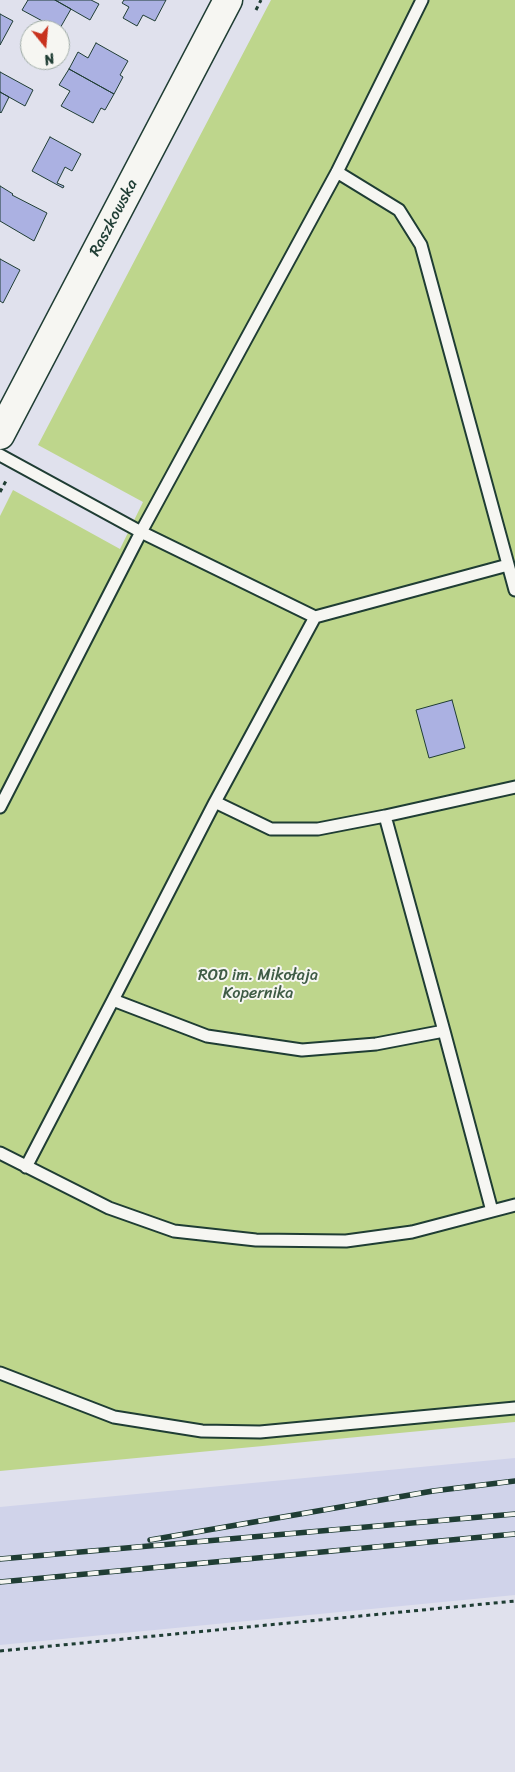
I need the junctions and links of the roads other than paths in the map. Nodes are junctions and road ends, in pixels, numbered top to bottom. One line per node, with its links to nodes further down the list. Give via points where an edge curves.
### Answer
1 (228, 0): 4 (street, Raszkowska)
2 (422, 0): 3 (lane)
3 (337, 172): 6 (lane); 7 (lane, via 399,210 421,245)
4 (0, 435)
5 (0, 456): 6 (lane)
6 (141, 532): 9 (lane); 12 (lane)
7 (508, 565): 8 (lane); 9 (lane)
8 (515, 590)
9 (315, 618): 11 (lane)
10 (515, 787): 13 (lane)
11 (215, 802): 13 (lane, via 271,829 318,829); 14 (lane)
12 (0, 807)
13 (385, 816): 15 (lane)
14 (113, 1000): 15 (lane, via 207,1036 302,1050 376,1044); 17 (lane)
15 (444, 1031): 19 (lane)
16 (0, 1153): 17 (lane)
17 (26, 1166): 19 (lane, via 109,1208 174,1231 256,1240 346,1241 412,1232)
18 (515, 1205): 19 (lane)
19 (492, 1211)
20 (0, 1373): 21 (lane, via 114,1417 202,1431 260,1432)
21 (515, 1408)

